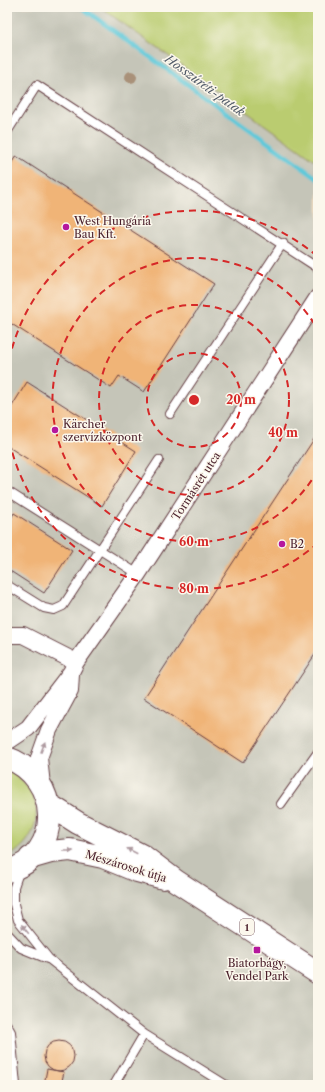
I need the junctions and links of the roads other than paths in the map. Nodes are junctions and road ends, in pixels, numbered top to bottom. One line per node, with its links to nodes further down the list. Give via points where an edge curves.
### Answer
1 (7, 132): 2 (lane, via 37,85)
2 (283, 243): 3 (lane); 5 (lane)
3 (318, 268)
4 (318, 297): 9 (street, Tormásrét utca)
5 (170, 414)
6 (159, 460): 8 (lane)
7 (8, 494): 8 (lane)
8 (101, 549): 9 (lane); 10 (lane, via 63,606 54,610 44,608)
9 (138, 574): 12 (street, Tormásrét utca)
10 (7, 585)
11 (7, 635): 12 (street, via 23,635)
12 (73, 667): 13 (street, Tormásrét utca, via 28,728); 16 (street, one-way to 12, via 39,758 49,730 70,691)
13 (7, 742)
14 (318, 752): 17 (lane)
15 (7, 758): 16 (main road, Mészárosok útja / 1, via 25,767)
16 (45, 794): 18 (main road, via 49,819 46,833 40,847); 19 (main road, Mészárosok útja / 1, one-way to 16, via 143,856 78,823)
17 (281, 804)
18 (19, 865): 19 (main road, Mészárosok útja / 1, one-way to 19, via 51,852 76,851 103,857 138,871); 21 (lane, one-way to 18, via 18,920 14,904 14,886)
19 (176, 881): 22 (main road, Mészárosok útja / 1)
20 (7, 933): 21 (lane, via 21,948)
21 (49, 959): 24 (lane)
22 (318, 973)
23 (7, 1025): 25 (lane)
24 (144, 1034): 26 (lane); 27 (lane)
25 (16, 1085)
26 (114, 1085)
27 (226, 1085)

